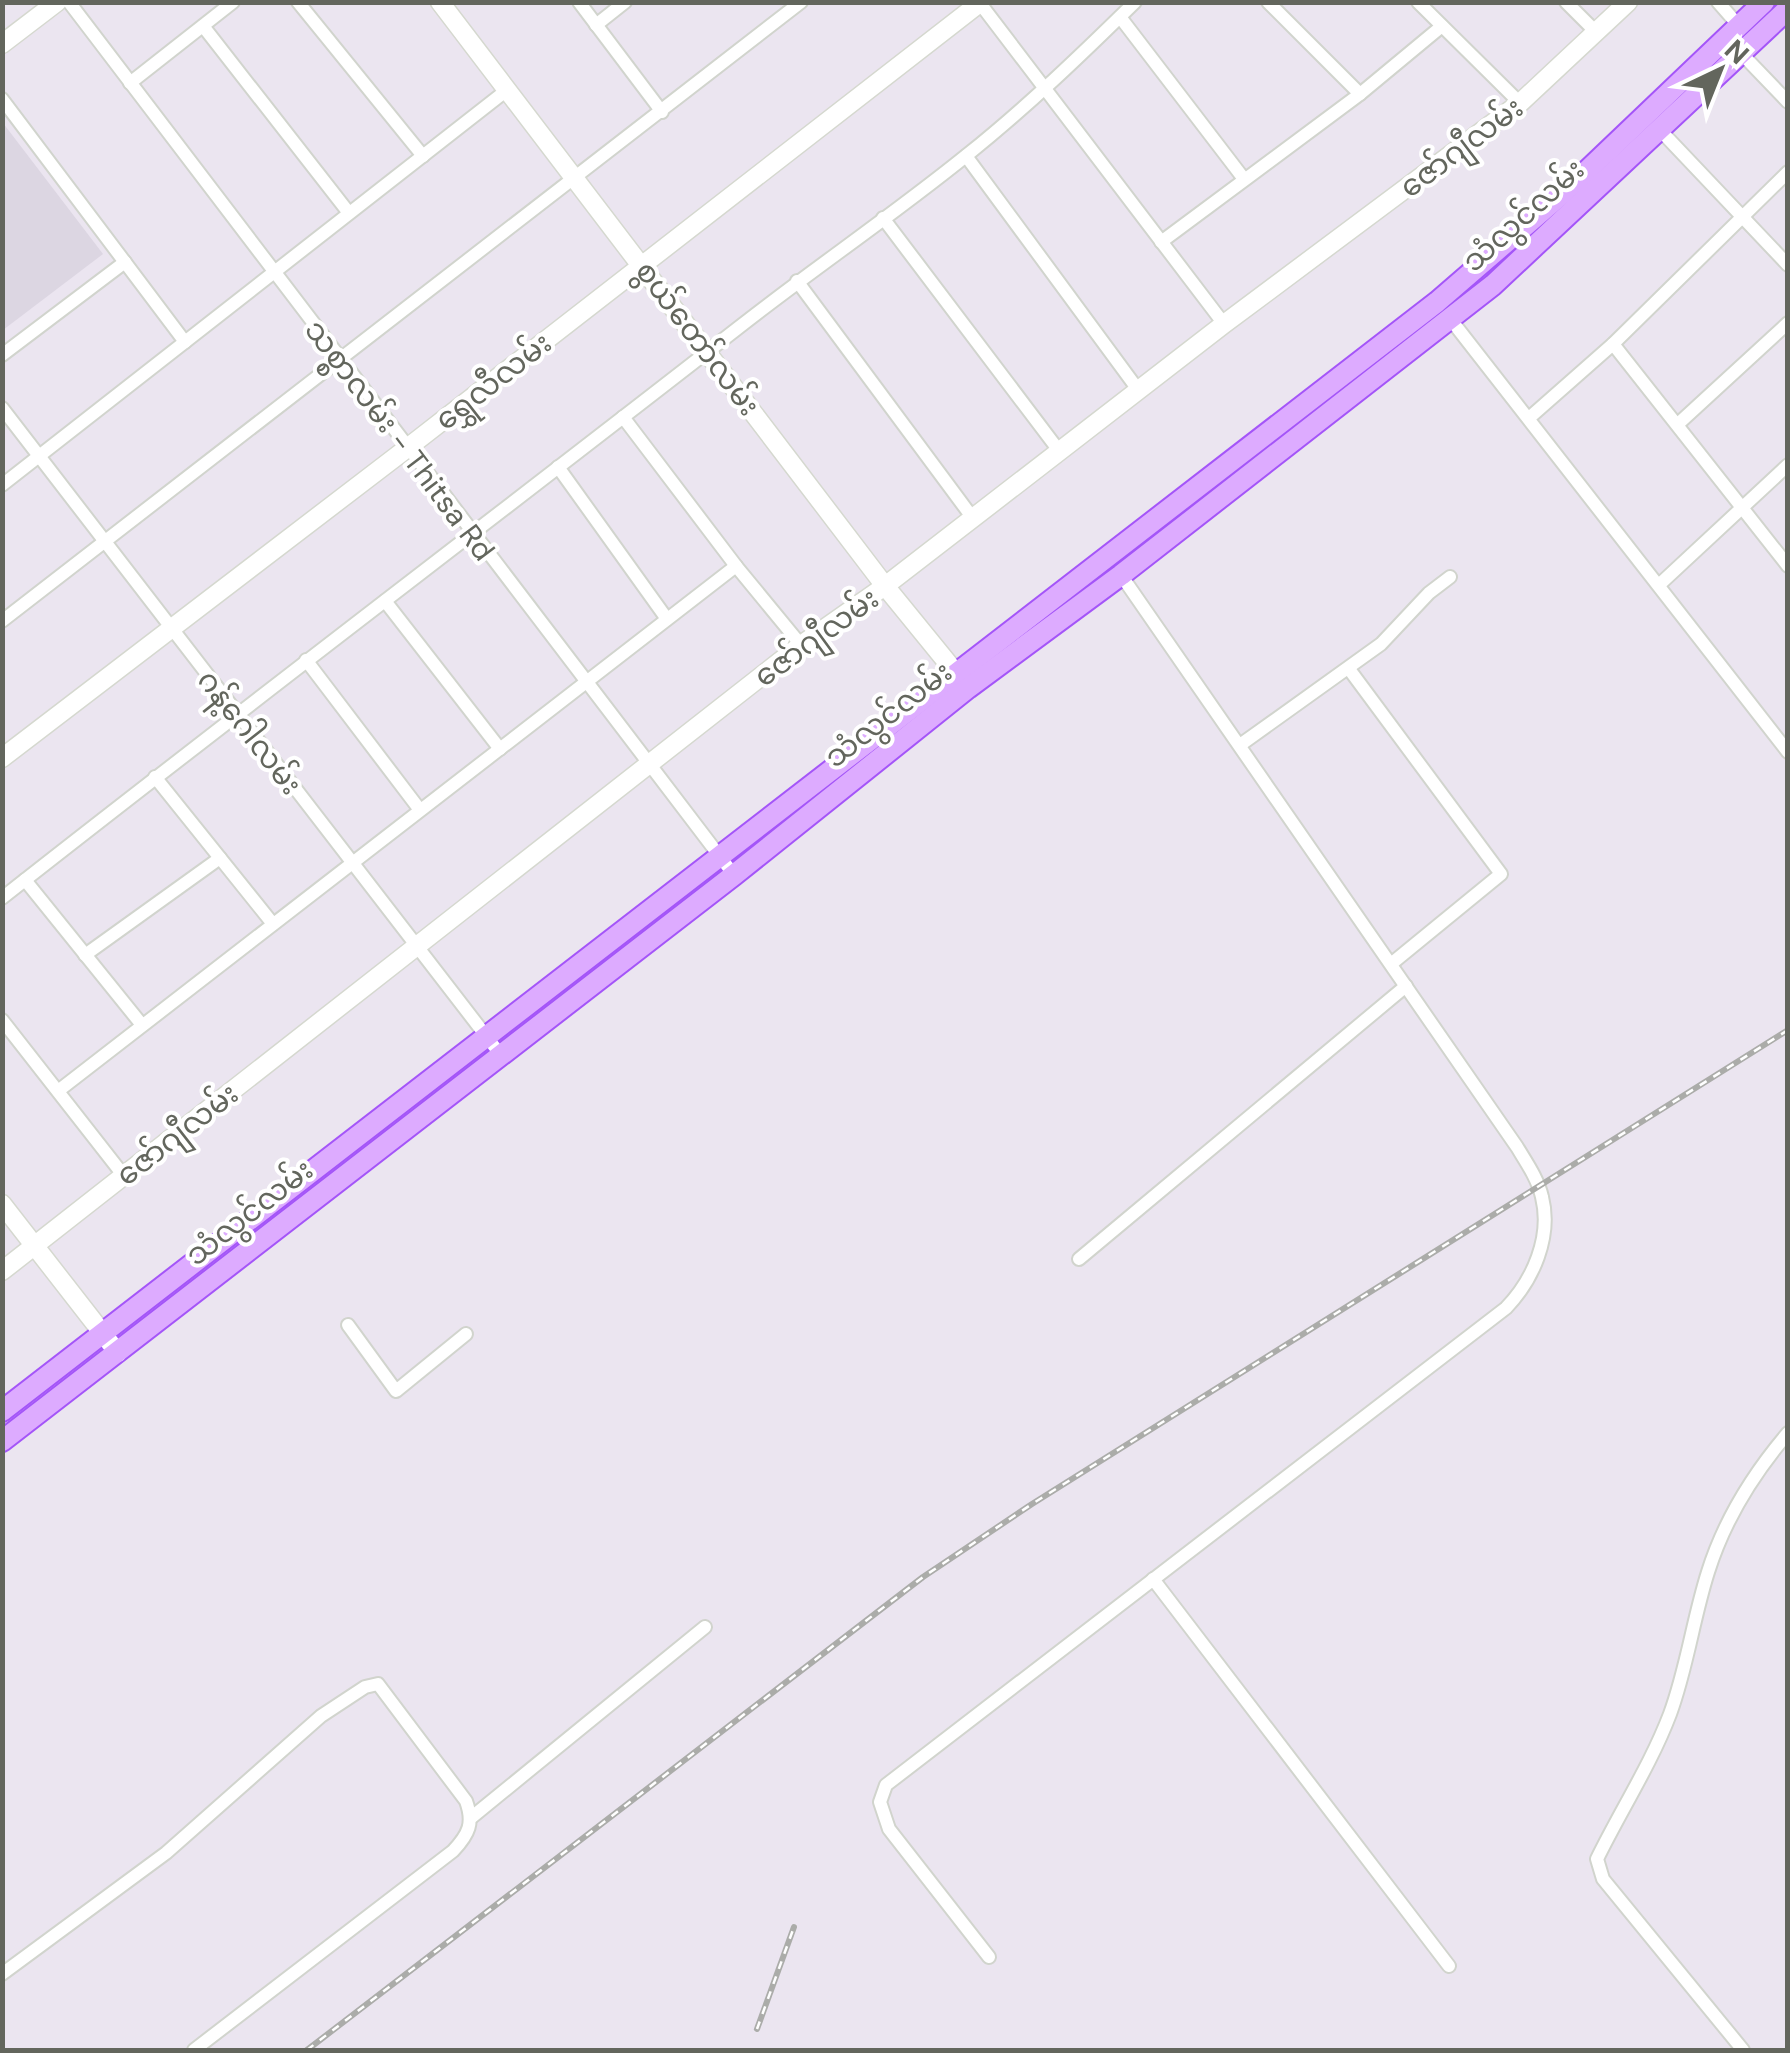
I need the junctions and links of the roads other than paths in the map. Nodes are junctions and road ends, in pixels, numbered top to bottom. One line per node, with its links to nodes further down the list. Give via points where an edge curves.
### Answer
1 (57, 2): 24 (street)
2 (69, 2): 25 (street, သစ္စာလမ်း - Thitsa Rd)
3 (233, 2): 20 (street)
4 (298, 2): 34 (street)
5 (440, 2): 26 (street, စွယ်တော်လမ်း)
6 (579, 2): 19 (street)
7 (626, 2): 19 (street)
8 (801, 2): 32 (street)
9 (1135, 2): 18 (street)
10 (1268, 2): 28 (street)
11 (1418, 2): 21 (street)
12 (1566, 2): 22 (street)
13 (1628, 2): 22 (street, ဇော်ဂျီလမ်း)
14 (1718, 2): 23 (street)
15 (1764, 2): 23 (main road, သံလွင်လမ်း)
16 (980, 3): 27 (street); 44 (street, ရွှေလီလမ်း)
17 (1788, 9): 23 (main road, သံလွင်လမ်း)
18 (1120, 17): 27 (street); 38 (street)
19 (596, 25): 32 (street)
20 (203, 26): 25 (street); 39 (street)
21 (1442, 26): 28 (street); 31 (street)
22 (1596, 32): 31 (street, ဇော်ဂျီလမ်း)
23 (1744, 39): 30 (street); 33 (main road, သံလွင်လမ်း); 48 (main road, သံလွင်လမ်း, via 1570,187)
24 (2, 44)
25 (130, 84): 46 (street, သစ္စာလမ်း - Thitsa Rd)
26 (507, 90): 34 (street); 37 (street, စွယ်တော်လမ်း)
27 (1046, 90): 35 (street); 42 (street)
28 (1360, 94): 38 (street)
29 (2, 99): 43 (street)
30 (1788, 102)
31 (1520, 103): 49 (street, ဇော်ဂျီလမ်း)
32 (662, 112): 37 (street)
33 (1660, 130): 40 (street); 48 (main road, သံလွင်လမ်း, via 1492,285)
34 (422, 156): 39 (street)
35 (966, 156): 41 (street); 56 (street)
36 (1788, 172): 40 (street)
37 (576, 179): 44 (street, စွယ်တော်လမ်း); 55 (street)
38 (1244, 179): 42 (street)
39 (350, 214): 46 (street)
40 (1742, 215): 45 (street); 52 (street)
41 (883, 218): 47 (street); 62 (street)
42 (1161, 242): 49 (street)
43 (124, 262): 51 (street); 54 (street)
44 (642, 264): 53 (street, စွယ်တော်လမ်း); 61 (street, ရွှေလီလမ်း)
45 (1788, 265)
46 (273, 273): 51 (street); 55 (street, သစ္စာလမ်း - Thitsa Rd)
47 (796, 282): 53 (street); 69 (street)
48 (1443, 310): 59 (street); 67 (main road, သံလွင်လမ်း)
49 (1224, 324): 56 (street, ဇော်ဂျီလမ်း)
50 (1788, 324): 60 (street)
51 (185, 342): 63 (street)
52 (1612, 344): 59 (street); 60 (street)
53 (708, 350): 58 (street); 77 (street, စွယ်တော်လမ်း)
54 (2, 355)
55 (340, 362): 61 (street, သစ္စာလမ်း - Thitsa Rd); 71 (street)
56 (1139, 391): 62 (street, ဇော်ဂျီလမ်း)
57 (2, 408): 63 (street, ဂန့်ဂေါလမ်း)
58 (623, 417): 65 (street); 72 (street)
59 (1529, 418): 76 (street)
60 (1678, 424): 68 (street)
61 (406, 449): 70 (street, သစ္စာလမ်း - Thitsa Rd); 81 (street, ရွှေလီလမ်း)
62 (1060, 452): 69 (street, ဇော်ဂျီလမ်း)
63 (39, 456): 66 (street); 71 (street, ဂန့်ဂေါလမ်း)
64 (1788, 465): 68 (street)
65 (558, 467): 70 (street); 79 (street)
66 (2, 484)
67 (1198, 500): 74 (main road, သံလွင်လမ်း); 85 (main road, သံလွင်လမ်း)
68 (1742, 507): 73 (street); 76 (street)
69 (972, 517): 77 (street, ဇော်ဂျီလမ်း)
70 (472, 535): 78 (street); 86 (street, သစ္စာလမ်း - Thitsa Rd)
71 (104, 542): 80 (street); 81 (street, ဂန့်ဂေါလမ်း)
72 (736, 566): 79 (street); 82 (street)
73 (1788, 566)
74 (1121, 575): 85 (main road, သံလွင်လမ်း); 88 (street)
75 (1450, 577): 84 (street)
76 (1660, 584): 90 (street)
77 (886, 586): 82 (street, ဇော်ဂျီလမ်း); 85 (street, စွယ်တော်လမ်း)
78 (385, 600): 83 (street); 89 (street)
79 (667, 619): 86 (street)
80 (2, 621)
81 (169, 628): 87 (street, ဂန့်ဂေါလမ်း); 91 (street, ရွှေလီလမ်း)
82 (801, 645): 92 (street, ဇော်ဂျီလမ်း)
83 (306, 660): 87 (street); 94 (street)
84 (1349, 669): 88 (street); 103 (street, via 1501,874)
85 (963, 681): 97 (main road, သံလွင်လမ်း)
86 (585, 682): 89 (street); 92 (street, သစ္စာလမ်း - Thitsa Rd)
87 (236, 713): 93 (street); 96 (street, ဂန့်ဂေါလမ်း)
88 (1240, 745): 103 (street)
89 (500, 749): 94 (street)
90 (1788, 752)
91 (2, 758)
92 (650, 764): 97 (street, သစ္စာလမ်း - Thitsa Rd); 101 (street, ဇော်ဂျီလမ်း)
93 (155, 777): 95 (street); 98 (street)
94 (420, 810): 96 (street)
95 (220, 858): 100 (street); 102 (street)
96 (352, 863): 100 (street); 101 (street, ဂန့်ဂေါလမ်း)
97 (727, 867): 107 (main road, သံလွင်လမ်း)
98 (25, 880): 99 (street); 102 (street)
99 (2, 898)
100 (273, 924): 106 (street)
101 (418, 948): 107 (street, ဂန့်ဂေါလမ်း); 109 (street, ဇော်ဂျီလမ်း)
102 (85, 954): 106 (street)
103 (1391, 964): 104 (street)
104 (1406, 986): 114 (street); 123 (street, via 1533,1174 1544,1224 1536,1264 1506,1308)
105 (2, 1020): 108 (street)
106 (142, 1026): 108 (street)
107 (494, 1046): 110 (main road, သံလွင်လမ်း); 111 (main road, သံလွင်လမ်း)
108 (58, 1091): 109 (street)
109 (124, 1176): 113 (street, ဇော်ဂျီလမ်း)
110 (298, 1184): 111 (main road); 117 (main road, သံလွင်လမ်း)
111 (311, 1202): 119 (main road, သံလွင်လမ်း)
112 (2, 1204): 113 (street)
113 (34, 1245): 115 (street, ဇော်ဂျီလမ်း); 117 (street)
114 (1079, 1258)
115 (2, 1270)
116 (348, 1324): 118 (street, via 396,1391)
117 (103, 1334): 119 (street); 120 (main road, သံလွင်လမ်း)
118 (466, 1334)
119 (118, 1353): 122 (main road, သံလွင်လမ်း)
120 (2, 1411)
121 (1788, 1432): 130 (street, via 1730,1518 1709,1569 1668,1719 1597,1858 1603,1879)
122 (2, 1440)
123 (1154, 1578): 126 (street, via 881,1792 889,1829); 127 (street)
124 (706, 1627): 125 (street)
125 (472, 1817): 128 (street, via 378,1684 365,1687 321,1716 166,1853); 129 (street, via 467,1836 453,1850)
126 (989, 1956)
127 (1449, 1966)
128 (2, 1974)
129 (194, 2050)
130 (1743, 2050)

